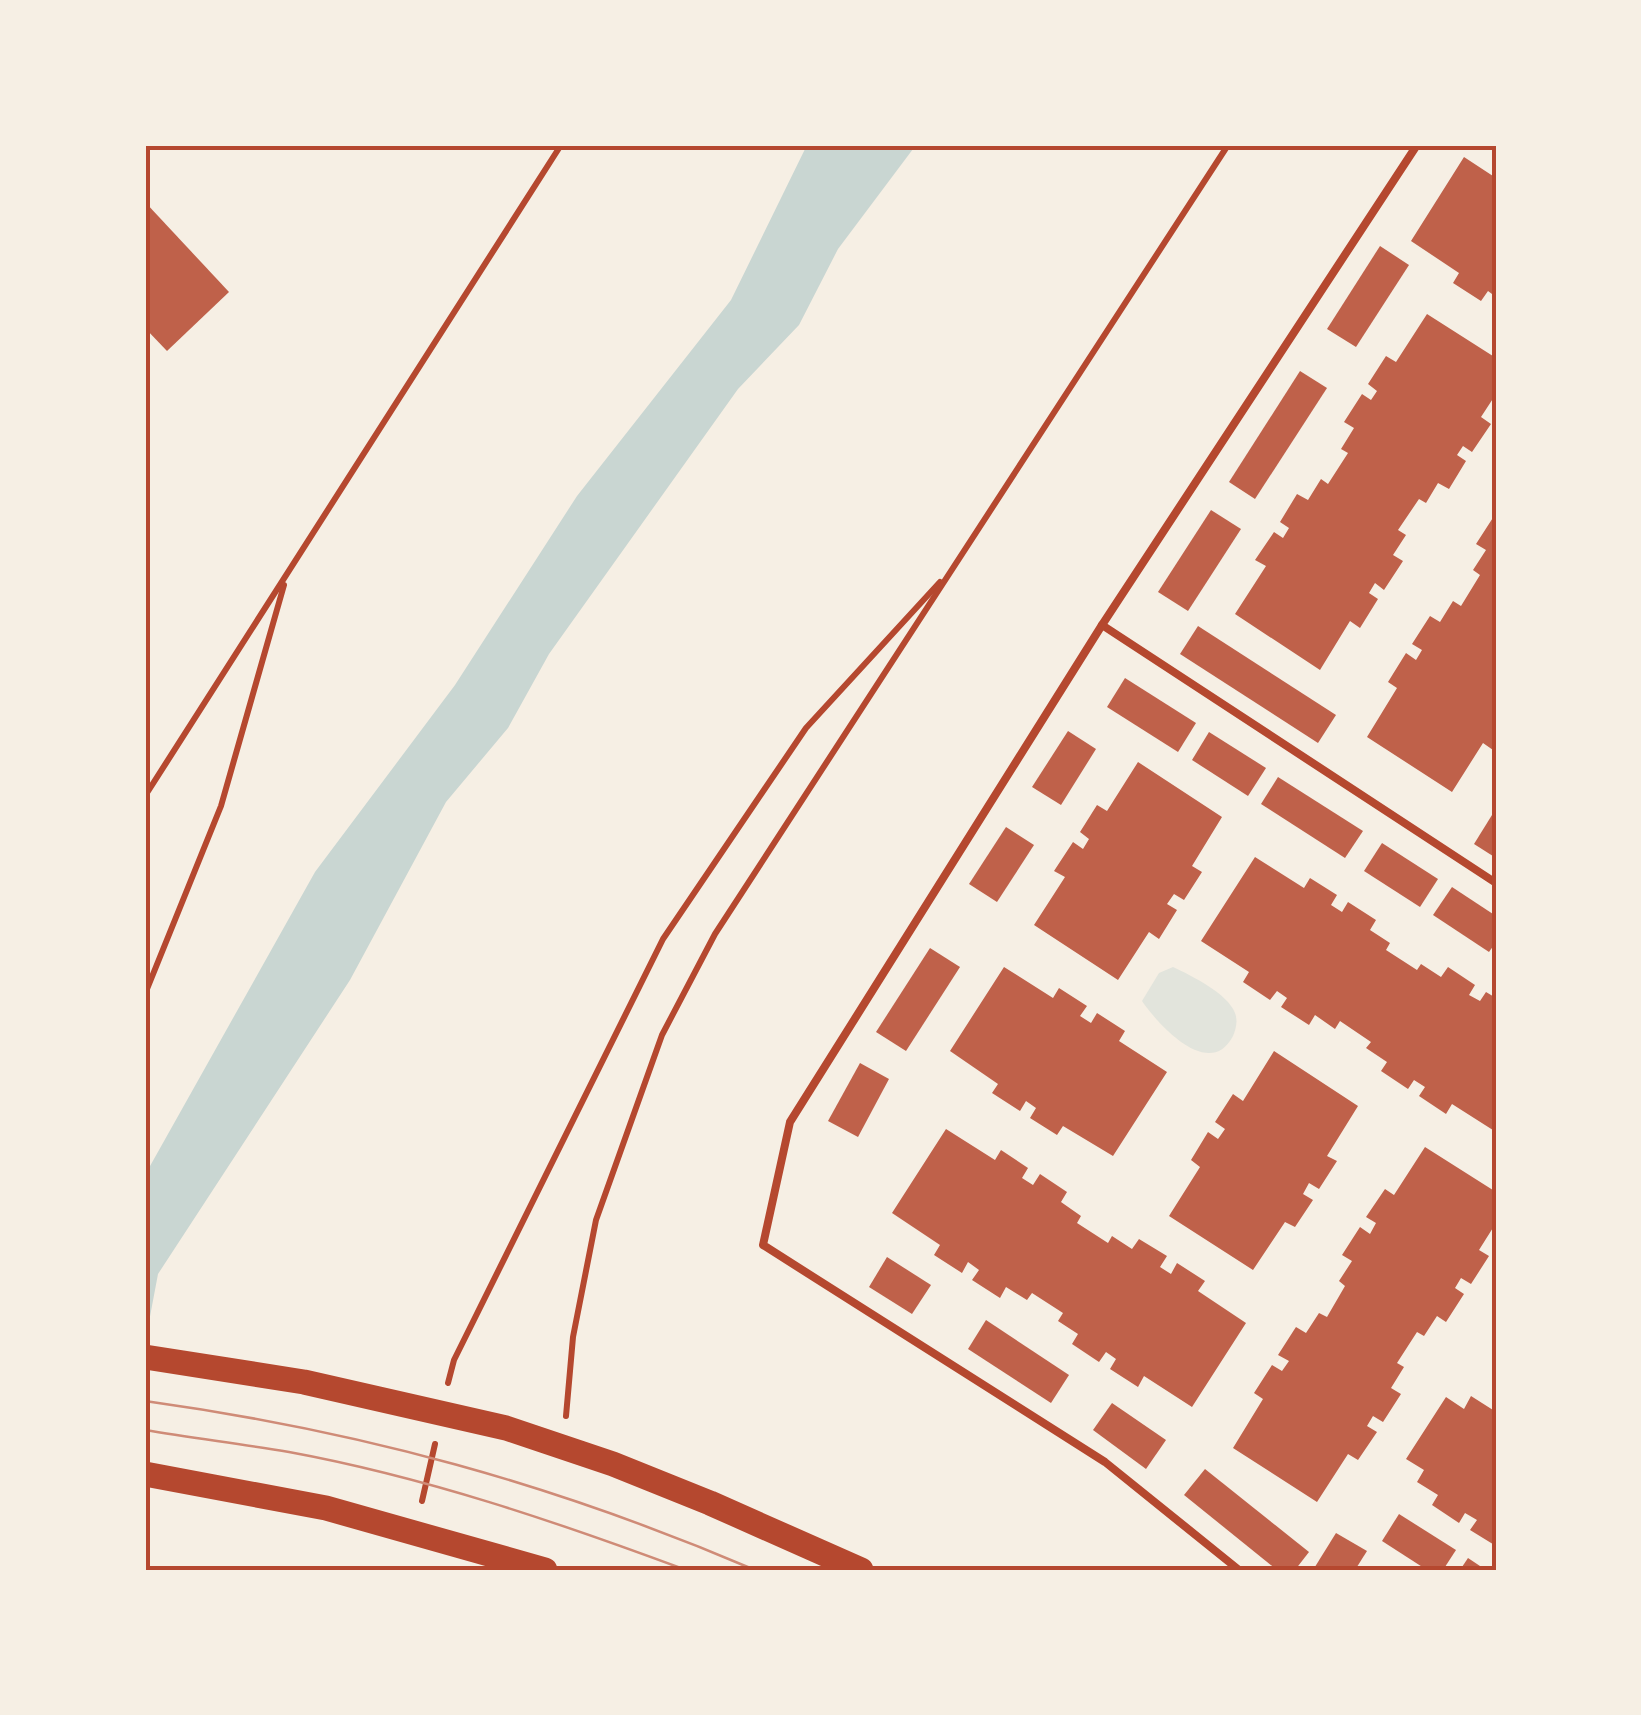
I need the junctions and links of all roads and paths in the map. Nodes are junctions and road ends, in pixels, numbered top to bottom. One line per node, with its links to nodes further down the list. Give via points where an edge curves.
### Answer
1 (561, 145): 5 (path)
2 (1228, 145): 4 (path)
3 (1417, 145): 6 (lane)
4 (953, 568): 11 (path, via 806,728 663,938 454,1360); 13 (path, via 715,934 662,1035 596,1220)
5 (287, 574): 7 (path); 9 (path, via 221,806)
6 (1102, 625): 8 (lane); 18 (lane, via 790,1122 763,1245 1104,1462)
7 (145, 796)
8 (1496, 883)
9 (145, 994)
10 (145, 1356): 13 (main road, via 304,1382)
11 (445, 1398)
12 (436, 1436): 15 (path)
13 (561, 1446): 17 (main road)
14 (145, 1474): 16 (main road, via 326,1508)
15 (419, 1513)
16 (545, 1570)
17 (862, 1570)
18 (1239, 1570)

